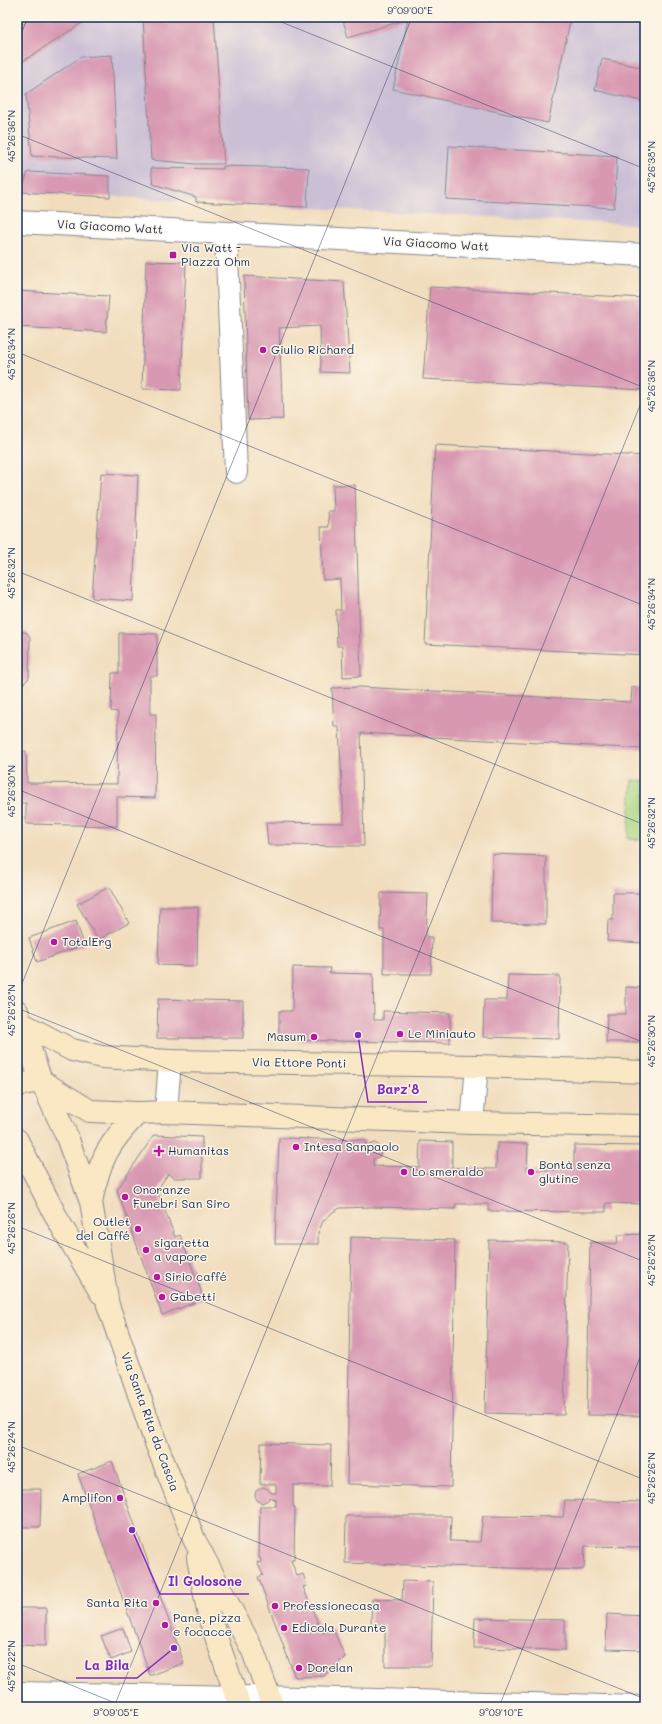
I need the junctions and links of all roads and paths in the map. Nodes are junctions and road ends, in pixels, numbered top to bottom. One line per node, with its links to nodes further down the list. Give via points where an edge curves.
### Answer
1 (17, 222): 2 (street, Via Giacomo Watt)
2 (226, 233): 3 (street, Via Giacomo Watt); 4 (street)
3 (645, 255)
4 (236, 472)
5 (19, 1018): 6 (street, Via Ettore Ponti, via 72,1050 102,1057); 9 (street, Via Santa Rita da Cascia)
6 (170, 1061): 7 (street, Via Ettore Ponti); 11 (street)
7 (477, 1066): 8 (street, Via Ettore Ponti); 13 (street)
8 (645, 1072)
9 (41, 1081): 10 (street); 12 (street, via 90,1111); 16 (street, Via Santa Rita da Cascia, via 65,1132)
10 (17, 1084)
11 (166, 1112): 12 (street); 13 (street)
12 (138, 1113): 16 (street, via 111,1144 97,1172)
13 (472, 1123): 14 (street)
14 (645, 1126)
15 (17, 1140): 17 (street, Via Santa Rita da Cascia, via 58,1220)
16 (91, 1202): 17 (street, Via Santa Rita da Cascia)
17 (108, 1305): 18 (street, Via Santa Rita da Cascia, via 154,1438)
18 (194, 1539): 20 (street, Via Santa Rita da Cascia, via 209,1616); 21 (street, Via Santa Rita da Cascia, via 253,1651)
19 (17, 1693): 20 (street)
20 (238, 1702): 21 (street)
21 (271, 1702): 22 (street)
22 (642, 1707)

